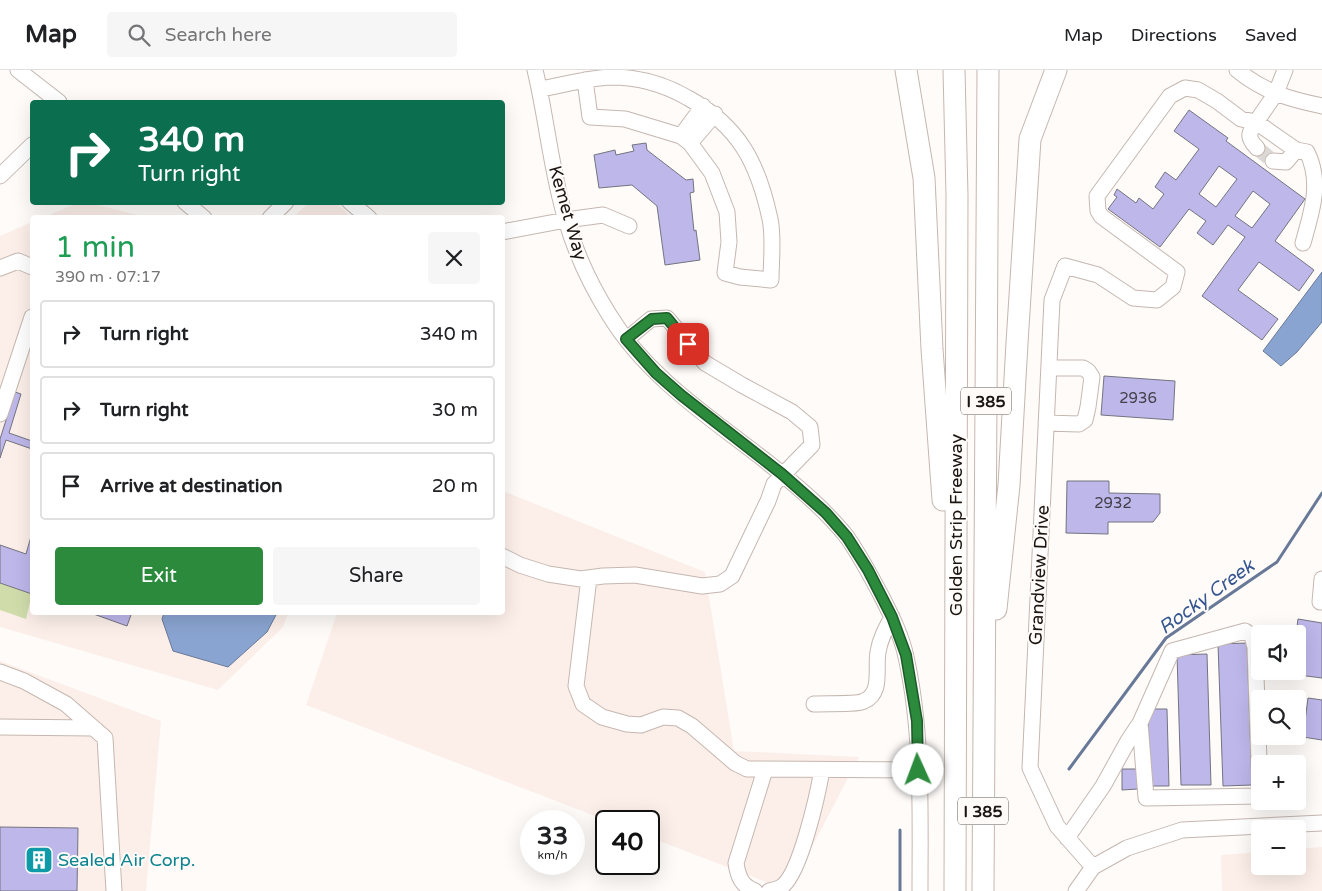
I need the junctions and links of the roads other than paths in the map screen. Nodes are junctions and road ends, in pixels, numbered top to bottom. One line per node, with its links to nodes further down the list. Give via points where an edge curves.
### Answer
1 (18, 70): 12 (street)
2 (535, 70): 10 (street, Kemet Way)
3 (906, 70): 45 (highway, via 924,178 932,348)
4 (954, 70): 45 (highway, Golden Strip Freeway / I 385, via 957,195)
5 (988, 70): 51 (highway, Golden Strip Freeway / I 385)
6 (1056, 70): 51 (highway, via 1030,139 1009,485)
7 (1238, 70): 11 (street, via 1249,80)
8 (1286, 70): 11 (street)
9 (585, 80): 10 (street); 14 (street, via 633,79 658,84); 16 (street, via 590,117 625,119)
10 (540, 89): 28 (street, Kemet Way)
11 (1276, 93): 13 (street); 15 (street)
12 (56, 100)
13 (1322, 106)
14 (709, 110): 16 (street); 16 (street, via 733,132 759,177 771,222 771,280 725,274 729,242 727,212 712,173)
15 (1256, 122): 18 (street, via 1249,132 1250,141); 19 (street); 36 (street, Grandview Drive, via 1241,119 1198,90 1185,88 1170,96 1097,196 1101,216 1177,272 1172,287 1157,300 1133,298 1098,275 1065,266 1052,300)
16 (686, 139)
17 (30, 147): 21 (street)
18 (1257, 148)
19 (1296, 150): 20 (street, via 1286,162); 31 (street, via 1307,152 1314,164 1317,187)
20 (1273, 161)
21 (0, 176)
22 (188, 205): 25 (street)
23 (283, 205): 26 (street)
24 (354, 205): 27 (street)
25 (200, 215)
26 (273, 215)
27 (366, 215)
28 (566, 220): 29 (street, via 603,215); 30 (street); 35 (street, Kemet Way, via 584,270)
29 (629, 226)
30 (505, 231)
31 (1303, 243)
32 (30, 266): 33 (street, via 18,261)
33 (0, 268)
34 (30, 323): 37 (street)
35 (626, 339): 39 (street, Kemet Way, via 656,373 693,406); 39 (street, via 652,319 667,318 705,362 792,412 810,426 812,445)
36 (1049, 368): 38 (street, Grandview Drive); 38 (street, via 1083,368 1092,377 1085,420 1079,424)
37 (0, 414)
38 (1046, 423): 58 (street, Grandview Drive, via 1030,768 1057,826)
39 (782, 474): 41 (street, via 774,484 732,576 720,584 702,586 635,575); 44 (street, Kemet Way, via 826,513 847,537)
40 (505, 558): 41 (street, via 548,574)
41 (589, 578): 53 (street, via 576,686 583,704 602,717 626,724 640,725 664,717 678,718 692,726 734,763 747,769)
42 (1322, 579): 43 (street)
43 (1322, 602)
44 (892, 617): 47 (street, via 878,652 877,682 873,693 863,702); 55 (street, Kemet Way, via 906,655 917,721)
45 (956, 663): 64 (highway, Golden Strip Freeway / I 385)
46 (0, 672): 50 (street, via 66,704)
47 (814, 704)
48 (1140, 723): 52 (street, via 1172,651 1245,631 1252,636 1255,647); 56 (street, via 1146,798); 58 (street)
49 (0, 727): 50 (street)
50 (93, 728): 60 (street, via 105,738)
51 (983, 731): 65 (highway, Golden Strip Freeway / I 385)
52 (1259, 755)
53 (765, 770): 54 (street); 61 (street, via 736,864 738,876 747,888)
54 (822, 770): 55 (street); 62 (street, via 817,801 798,860 782,887)
55 (918, 770): 63 (street, Kemet Way)
56 (1251, 796)
57 (1322, 823): 59 (street, via 1182,830 1127,848)
58 (1068, 838): 59 (street, Grandview Drive)
59 (1093, 866): 66 (street)
60 (114, 891)
61 (755, 891)
62 (770, 891)
63 (920, 891)
64 (955, 891)
65 (983, 891)
66 (1076, 891)

